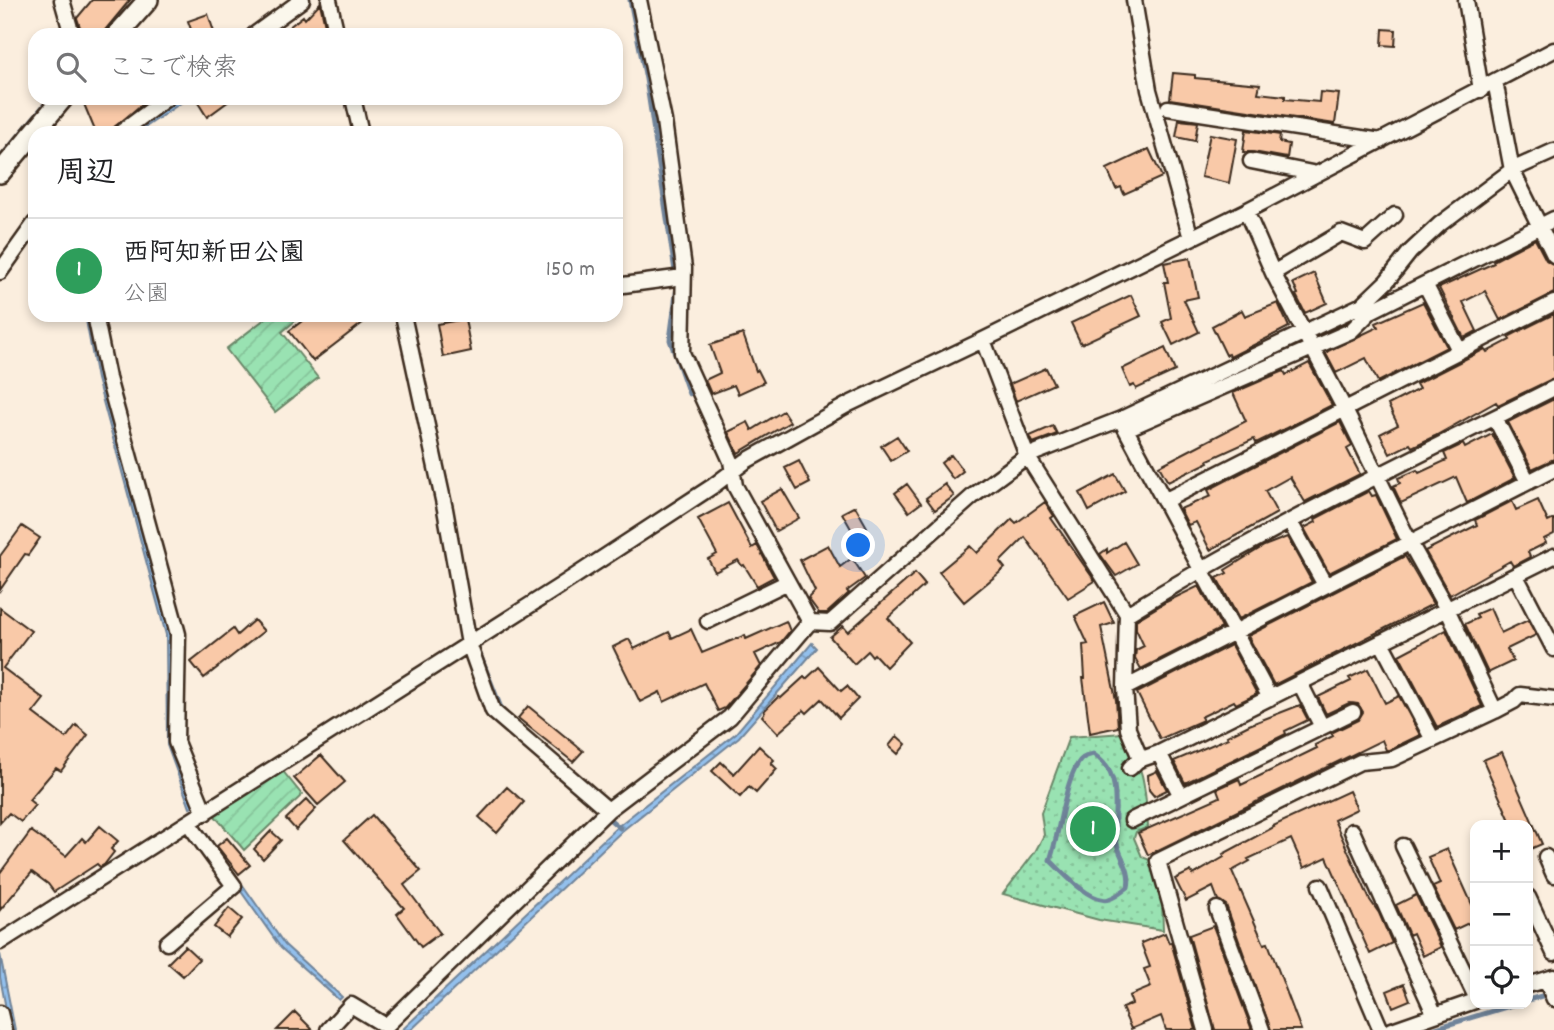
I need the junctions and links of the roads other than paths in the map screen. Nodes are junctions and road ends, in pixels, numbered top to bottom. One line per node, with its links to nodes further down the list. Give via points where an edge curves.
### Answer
1 (62, 0): 8 (street)
2 (148, 0): 9 (street)
3 (302, 0): 10 (street)
4 (329, 0): 11 (street)
5 (639, 0): 38 (street, via 664,121)
6 (1133, 0): 34 (street, via 1149,90)
7 (1466, 0): 14 (street)
8 (70, 28)
9 (123, 28)
10 (264, 28)
11 (335, 28)
12 (1554, 50): 13 (street)
13 (1495, 82): 14 (street); 26 (street)
14 (1481, 90): 23 (street)
15 (57, 105): 19 (street)
16 (158, 105): 20 (street)
17 (355, 105): 21 (street)
18 (1168, 108): 23 (street)
19 (39, 126)
20 (129, 126)
21 (359, 126)
22 (28, 140): 27 (street)
23 (1381, 141): 28 (street)
24 (1554, 151): 26 (street)
25 (1251, 161): 28 (street)
26 (1512, 170): 32 (street); 44 (street, via 1410,252 1362,305)
27 (0, 173)
28 (1317, 174): 29 (street)
29 (1246, 211): 34 (street); 37 (street)
30 (1395, 215): 37 (street, via 1365,242 1341,233)
31 (1554, 219): 32 (street)
32 (1540, 227): 35 (street); 39 (street)
33 (28, 233): 36 (street)
34 (1191, 238): 45 (street)
35 (1554, 255)
36 (0, 272)
37 (1273, 273): 44 (street)
38 (683, 278): 40 (street); 54 (street, via 682,353)
39 (1426, 284): 46 (street, via 1371,311 1351,331); 47 (street)
40 (623, 285)
41 (1554, 303): 47 (street)
42 (96, 322): 84 (street, via 178,634 176,742)
43 (405, 322): 71 (street)
44 (1305, 331): 46 (street); 51 (street)
45 (983, 340): 52 (street); 54 (street, via 849,404)
46 (1313, 347): 49 (street); 51 (street)
47 (1459, 350): 49 (street)
48 (1554, 388): 50 (street)
49 (1344, 408): 55 (street); 57 (street)
50 (1495, 418): 55 (street); 56 (street)
51 (1123, 424): 52 (street); 57 (street)
52 (1027, 456): 66 (street); 68 (street, via 973,496 830,623)
53 (1554, 469): 56 (street)
54 (732, 472): 63 (street, via 735,486); 71 (street)
55 (1379, 476): 58 (street); 59 (street)
56 (1528, 482): 59 (street)
57 (1164, 501): 61 (street)
58 (1290, 522): 61 (street); 64 (street)
59 (1410, 543): 64 (street); 65 (street)
60 (1554, 556): 62 (street)
61 (1201, 568): 66 (street); 69 (street)
62 (1516, 576): 65 (street); 72 (street)
63 (788, 582): 67 (street); 68 (street)
64 (1325, 585): 69 (street)
65 (1448, 611): 70 (street); 77 (street)
66 (1127, 614): 74 (street)
67 (708, 621)
68 (810, 622): 83 (street, via 730,717)
69 (1234, 631): 74 (street); 75 (street)
70 (1381, 642): 73 (street); 80 (street)
71 (470, 644): 83 (street, via 493,712); 84 (street)
72 (1554, 649)
73 (1300, 683): 75 (street); 79 (street)
74 (1125, 688): 81 (street, via 1128,729 1140,758 1135,764)
75 (1270, 698): 81 (street)
76 (1554, 699): 77 (street, via 1520,695)
77 (1495, 711): 80 (street)
78 (1353, 712): 79 (street)
79 (1322, 727): 82 (street)
80 (1433, 740): 105 (street, via 1392,759 1360,762 1158,861)
81 (1159, 753): 82 (street)
82 (1181, 796): 85 (street)
83 (608, 810): 104 (street, via 386,1026 351,1005)
84 (205, 813): 86 (street)
85 (1132, 820)
86 (189, 824): 94 (street); 95 (street, via 234,886)
87 (1352, 831): 102 (street)
88 (1403, 846): 98 (street)
89 (1546, 857): 90 (street)
90 (1554, 875)
91 (1320, 886): 107 (street)
92 (1533, 908): 96 (street)
93 (1217, 909): 106 (street)
94 (0, 942)
95 (167, 943)
96 (1554, 953)
97 (1549, 980): 99 (street)
98 (1470, 985)
99 (1554, 998)
100 (1470, 1002): 102 (street)
101 (0, 1013): 103 (street)
102 (1434, 1013): 108 (street)
103 (4, 1030)
104 (328, 1030)
105 (1206, 1030)
106 (1262, 1030)
107 (1381, 1030)
108 (1392, 1030)

